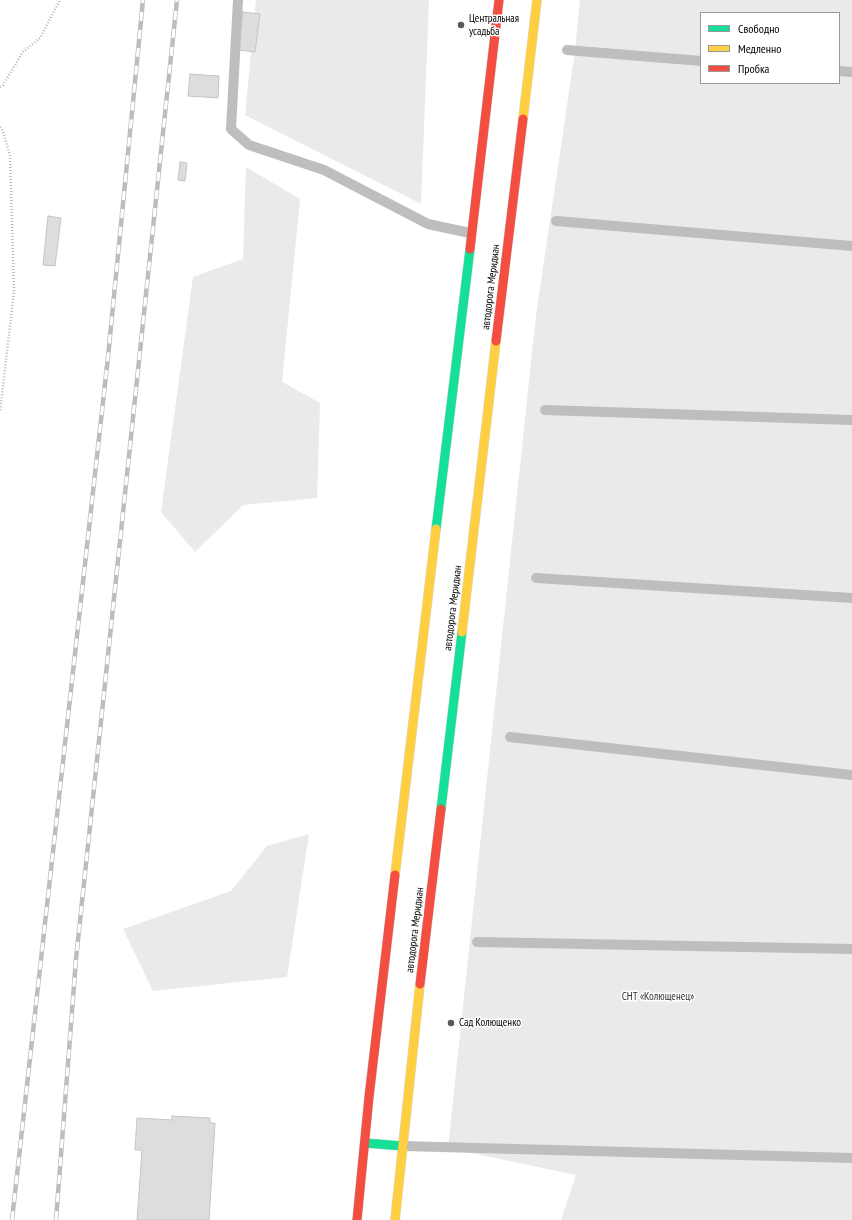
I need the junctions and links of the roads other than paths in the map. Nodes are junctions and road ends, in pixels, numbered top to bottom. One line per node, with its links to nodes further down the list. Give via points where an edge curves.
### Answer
1 (238, 0): 9 (lane, via 231,129 249,145 324,170 428,224)
2 (499, 0): 9 (main road)
3 (537, 0): 20 (main road, автодорога Меридиан)
4 (567, 50): 5 (lane)
5 (700, 61)
6 (840, 71): 7 (lane)
7 (852, 72)
8 (556, 221): 10 (lane)
9 (470, 232): 19 (main road)
10 (852, 246)
11 (545, 410): 12 (lane)
12 (852, 420)
13 (536, 578): 14 (lane)
14 (852, 598)
15 (510, 737): 16 (lane)
16 (852, 775)
17 (477, 942): 18 (lane)
18 (852, 949)
19 (365, 1143): 20 (main road); 22 (main road)
20 (403, 1146): 21 (lane); 23 (main road, автодорога Меридиан)
21 (852, 1158)
22 (357, 1220)
23 (395, 1220)

